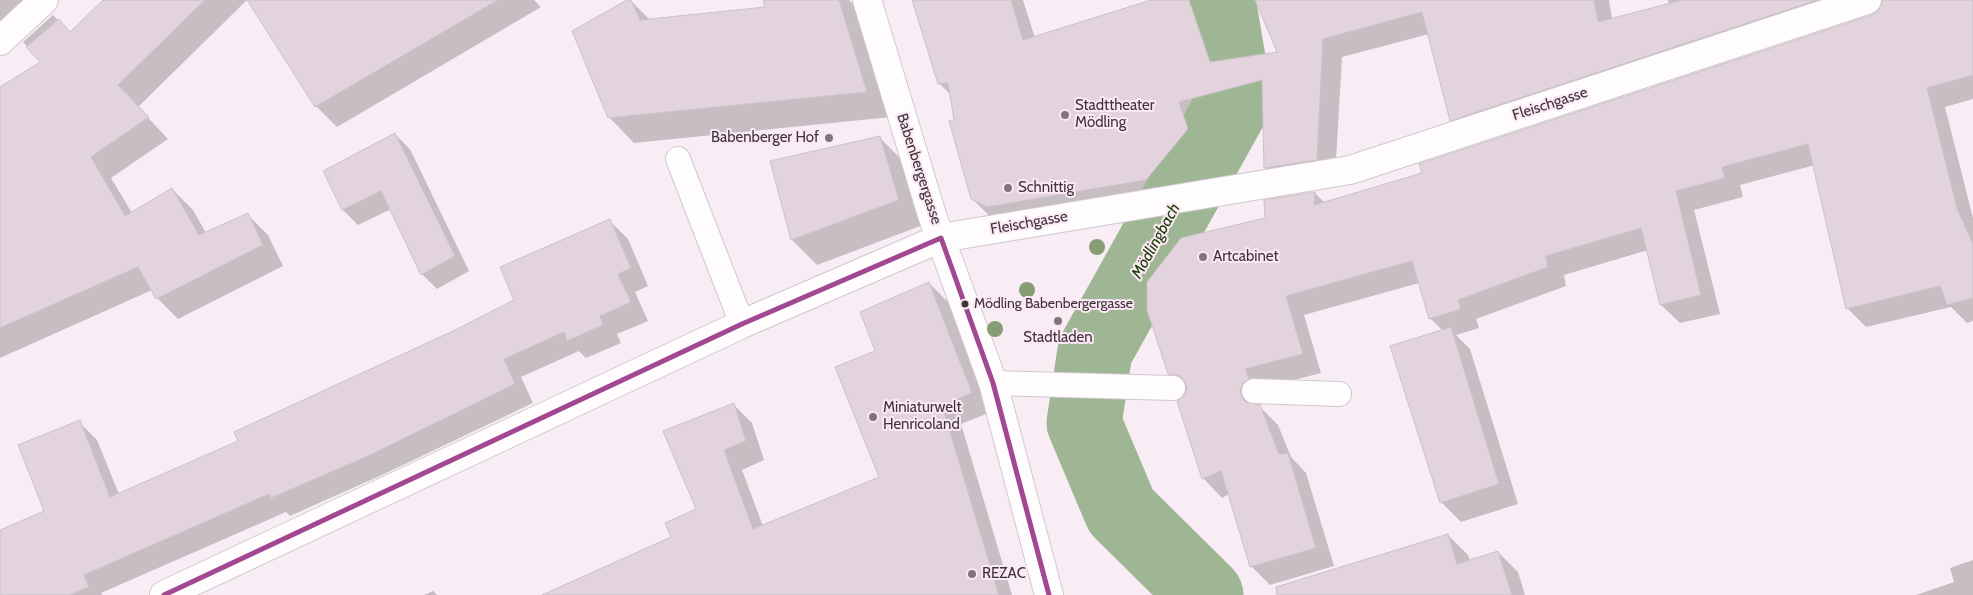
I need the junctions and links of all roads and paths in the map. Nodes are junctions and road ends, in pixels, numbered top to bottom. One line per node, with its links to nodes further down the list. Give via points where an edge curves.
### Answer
1 (44, 0): 4 (street)
2 (867, 0): 6 (street, Babenbergergasse)
3 (1867, 0): 6 (street, Fleischgasse, via 1350,170 1117,210)
4 (0, 41)
5 (678, 159): 7 (lane)
6 (937, 226): 7 (street, Fleischgasse); 8 (street, Babenbergergasse)
7 (742, 324): 12 (street, Fleischgasse)
8 (994, 383): 9 (lane); 13 (street, Babenbergergasse)
9 (1173, 388)
10 (1254, 391): 11 (lane)
11 (1339, 394)
12 (164, 595)
13 (1049, 595)

